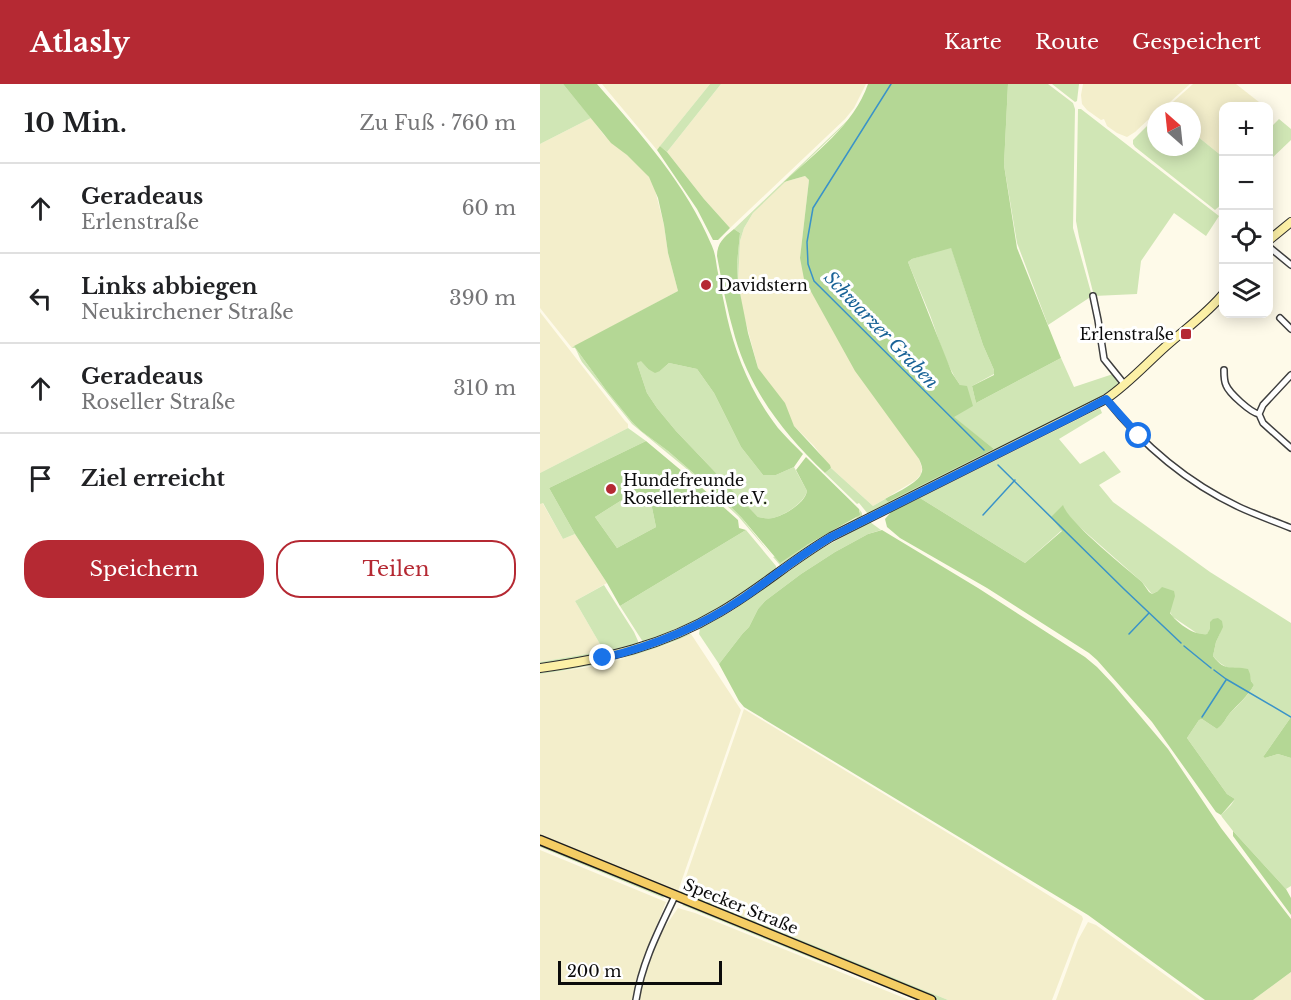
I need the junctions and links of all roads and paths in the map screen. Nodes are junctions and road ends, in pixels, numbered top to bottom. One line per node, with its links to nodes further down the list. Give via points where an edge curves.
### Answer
1 (1291, 222): 2 (street)
2 (1273, 238)
3 (1273, 249): 4 (street)
4 (1291, 265)
5 (1093, 296): 11 (street, via 1104,359)
6 (1219, 299): 11 (street)
7 (1280, 318): 8 (street)
8 (1291, 329)
9 (1224, 370): 13 (street, via 1228,389 1250,410)
10 (1291, 375): 13 (street)
11 (1125, 385): 12 (street)
12 (1106, 399): 15 (street, via 1151,448 1190,479 1237,506); 16 (street, via 824,541 729,607 677,634 621,653)
13 (1260, 413): 14 (street, via 1263,423)
14 (1291, 448)
15 (1291, 528)
16 (540, 668)
17 (540, 840): 18 (main road, Specker Straße)
18 (675, 896): 19 (street, via 647,956); 20 (main road, Specker Straße)
19 (636, 1000)
20 (931, 1000)

